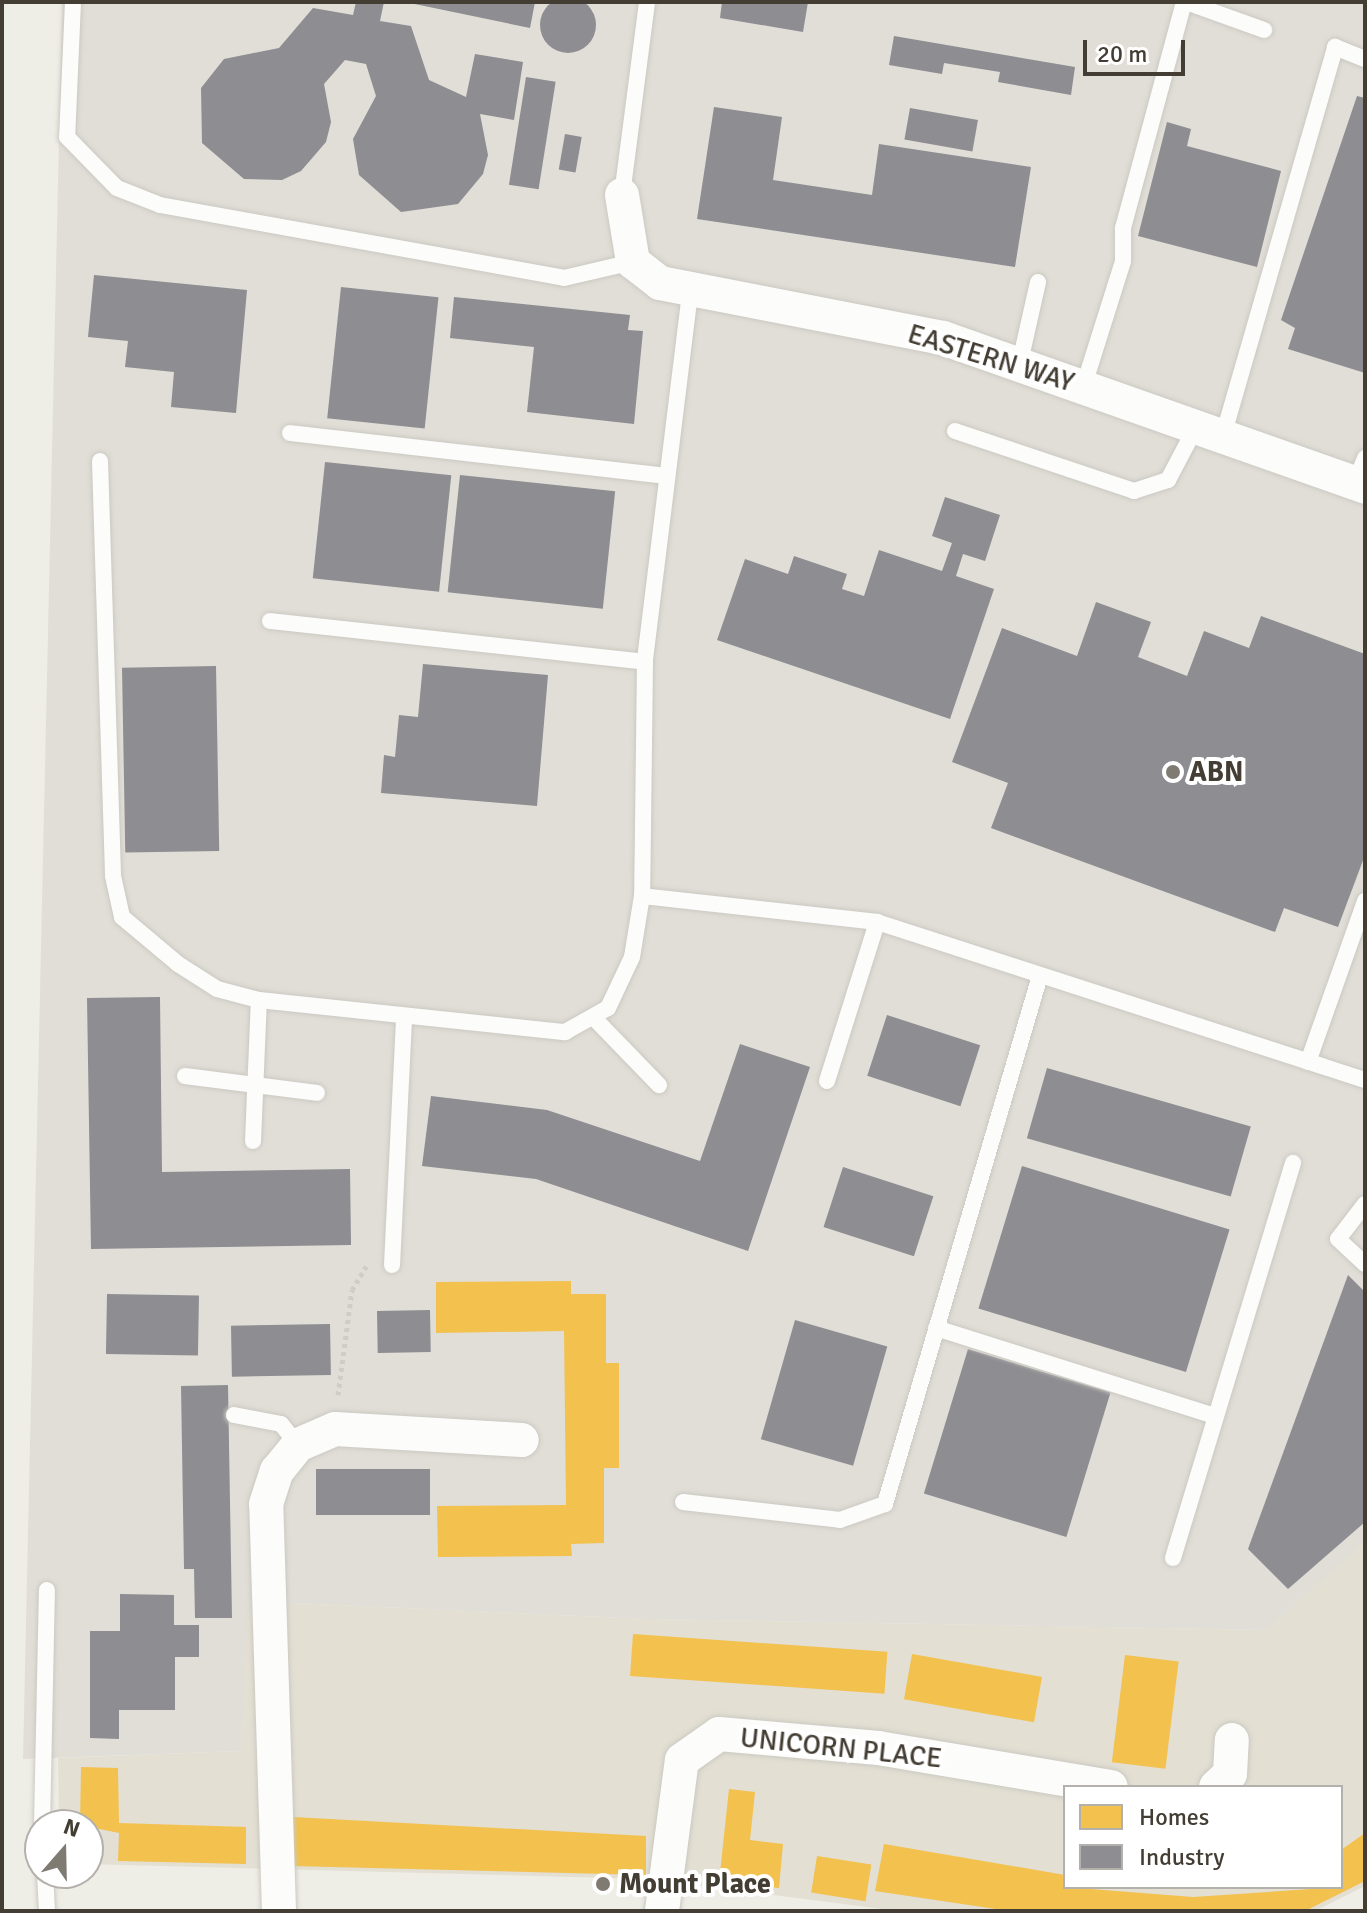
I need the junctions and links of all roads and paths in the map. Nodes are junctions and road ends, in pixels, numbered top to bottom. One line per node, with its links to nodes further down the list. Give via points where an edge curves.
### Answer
1 (73, 2): 7 (lane, via 67,137 117,188 160,205 564,278)
2 (647, 2): 6 (lane)
3 (1185, 2): 4 (lane); 11 (lane, via 1123,228 1123,261)
4 (1264, 30)
5 (1365, 59): 13 (lane, via 1335,47)
6 (622, 195): 7 (street)
7 (633, 262): 9 (street, EASTERN WAY, via 660,283)
8 (1038, 282): 10 (lane)
9 (690, 293): 10 (street, EASTERN WAY, via 943,338); 16 (lane)
10 (1020, 362): 11 (street, EASTERN WAY)
11 (1084, 385): 13 (street, EASTERN WAY)
12 (955, 431): 13 (lane, via 1134,491 1168,480)
13 (1209, 432): 17 (street, EASTERN WAY)
14 (290, 433): 16 (lane)
15 (100, 461): 24 (lane, via 113,876 122,917 217,989)
16 (666, 476): 19 (lane)
17 (1362, 476)
18 (270, 621): 19 (lane)
19 (645, 662): 20 (lane)
20 (642, 896): 22 (lane); 25 (lane, via 632,957 608,1008)
21 (1365, 901): 27 (lane)
22 (877, 922): 23 (lane); 31 (lane)
23 (1039, 979): 27 (lane); 40 (lane)
24 (259, 1000): 26 (lane); 30 (lane)
25 (593, 1017): 26 (lane, via 565,1032); 32 (lane)
26 (404, 1019): 39 (lane)
27 (1308, 1062): 29 (lane)
28 (185, 1076): 30 (lane)
29 (1365, 1080)
30 (256, 1081): 33 (lane); 34 (lane)
31 (827, 1081)
32 (659, 1085)
33 (317, 1093)
34 (253, 1141)
35 (1293, 1163): 42 (lane)
36 (1365, 1204): 38 (lane, via 1338,1239)
37 (368, 1247): 43 (path, via 345,1323)
38 (1365, 1264)
39 (392, 1265)
40 (936, 1328): 42 (lane); 46 (lane, via 885,1504 840,1520)
41 (234, 1415): 45 (lane, via 281,1424)
42 (1215, 1416): 47 (lane)
43 (335, 1429): 44 (street); 45 (street)
44 (522, 1440)
45 (298, 1445): 55 (street, via 277,1471 266,1504)
46 (683, 1502)
47 (1173, 1558)
48 (47, 1590): 52 (lane)
49 (1232, 1740): 51 (street, via 1230,1774)
50 (1099, 1785): 56 (street, UNICORN PLACE, via 878,1748 719,1734 682,1760)
51 (1218, 1785)
52 (42, 1809)
53 (46, 1889): 54 (lane)
54 (47, 1911)
55 (279, 1911)
56 (662, 1911)

